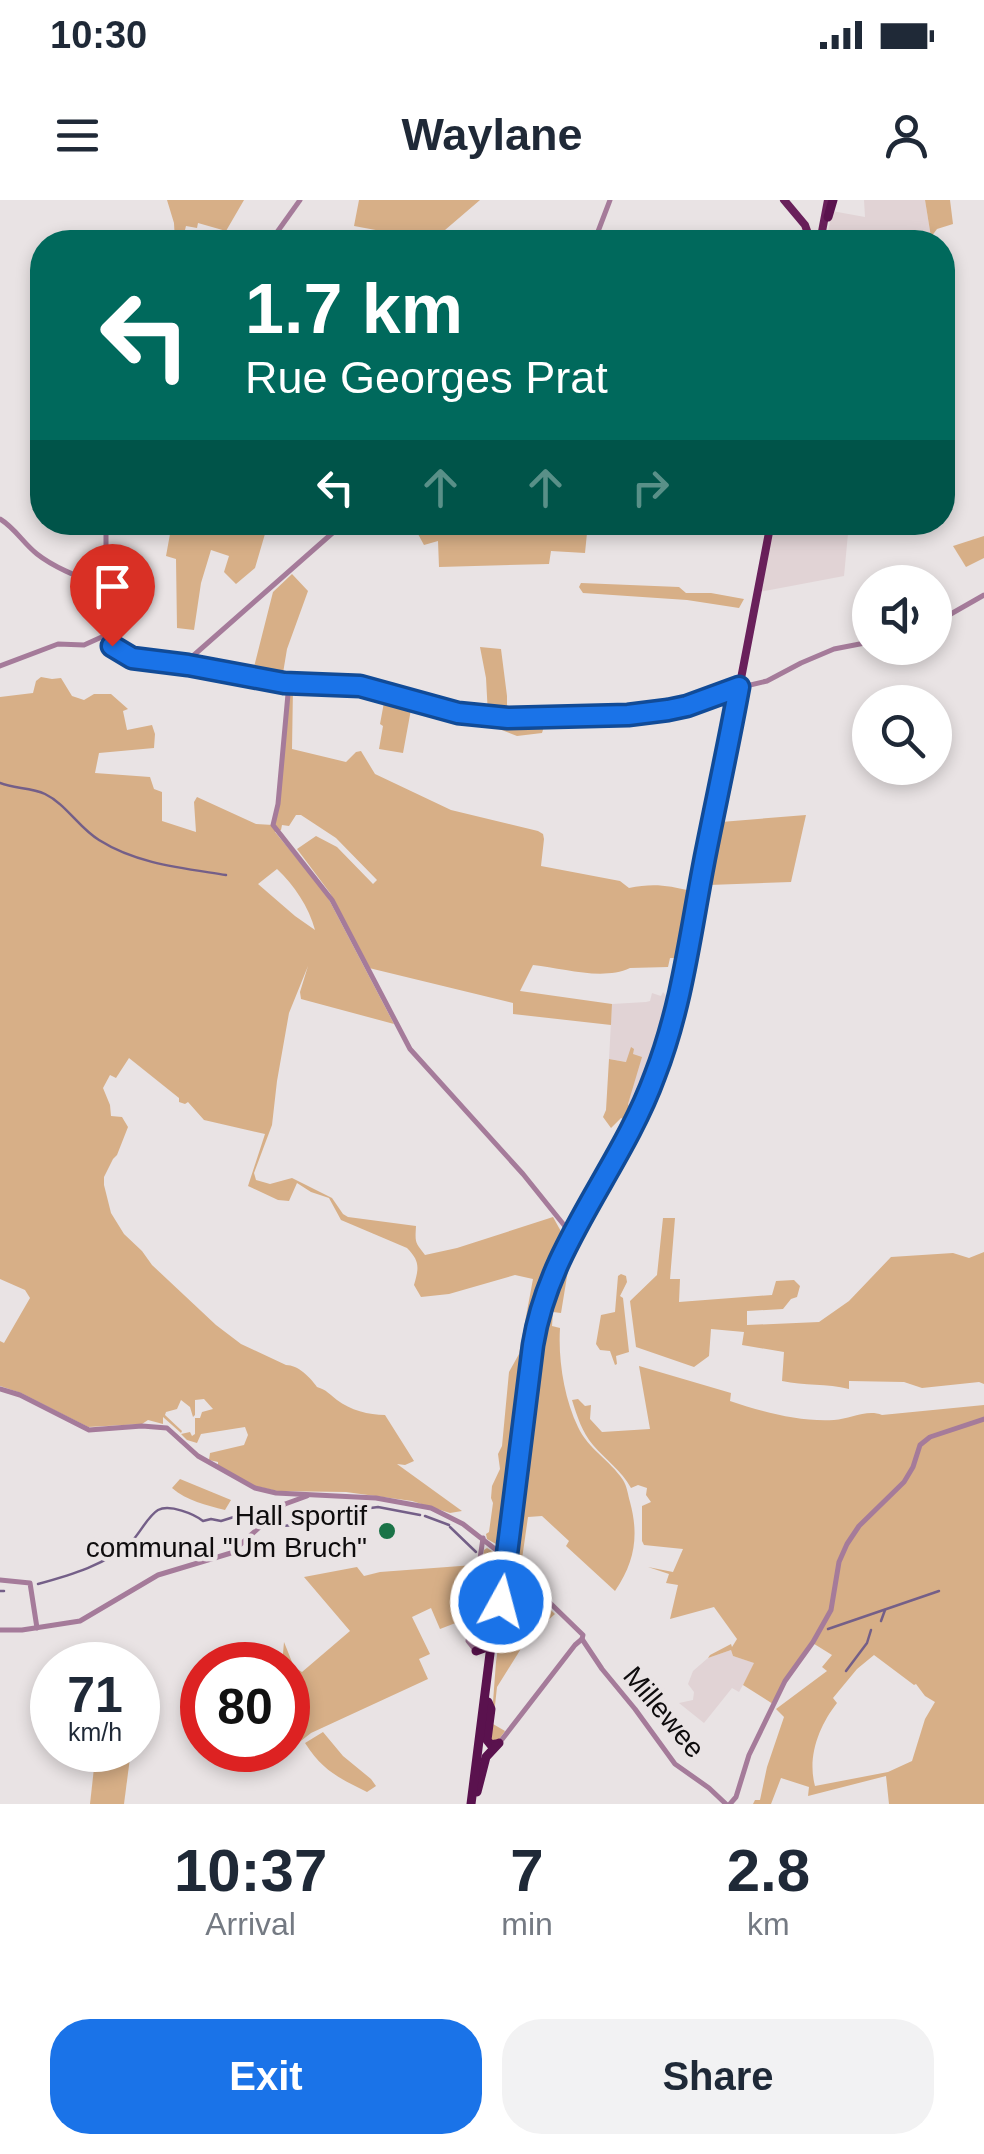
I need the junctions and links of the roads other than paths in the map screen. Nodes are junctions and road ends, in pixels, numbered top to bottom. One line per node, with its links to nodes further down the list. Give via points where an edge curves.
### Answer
1 (300, 200): 6 (street)
2 (610, 200): 7 (street)
3 (784, 200): 8 (main road)
4 (830, 200): 5 (highway); 9 (main road)
5 (828, 217): 10 (main road)
6 (279, 230)
7 (599, 230)
8 (806, 230)
9 (824, 230)
10 (825, 230)
11 (0, 519): 15 (street, via 41,558)
12 (106, 535): 15 (street)
13 (329, 535): 20 (street)
14 (765, 535): 23 (main road)
15 (105, 586): 18 (street)
16 (984, 596): 17 (street)
17 (952, 614)
18 (104, 636): 20 (street, via 132,658); 21 (street, via 84,645 58,644)
19 (852, 646): 23 (street, via 767,682)
20 (188, 665): 22 (street)
21 (0, 666)
22 (288, 684): 23 (street, via 345,683 458,713 508,718 668,710); 25 (street, via 273,825 332,900 410,1049)
23 (736, 688): 24 (main road, via 685,971)
24 (659, 1059): 25 (highway); 30 (highway, via 635,1124 546,1291)
25 (569, 1230): 30 (highway, via 531,1331)
26 (0, 1388): 28 (street, via 90,1430 167,1428 247,1485)
27 (984, 1418): 42 (street, via 926,1439 904,1482 852,1534 839,1562 832,1610 785,1681)
28 (315, 1494): 29 (street, via 411,1503 449,1515); 34 (street, via 290,1501 231,1553 158,1574 80,1621)
29 (483, 1538): 30 (street); 37 (street, via 468,1642)
30 (502, 1552): 33 (highway); 38 (highway)
31 (513, 1567): 36 (street, Millewee)
32 (0, 1580): 34 (street, via 30,1583)
33 (499, 1587): 37 (highway, via 490,1644); 38 (highway)
34 (37, 1628): 35 (street)
35 (0, 1630)
36 (583, 1637): 39 (street); 42 (street, Millewee, via 675,1764)
37 (479, 1652): 38 (highway, via 488,1657)
38 (487, 1702): 39 (highway, via 488,1742); 40 (highway); 41 (highway)
39 (499, 1743): 40 (highway, via 486,1757)
40 (477, 1792): 41 (highway)
41 (473, 1804)
42 (728, 1804)

